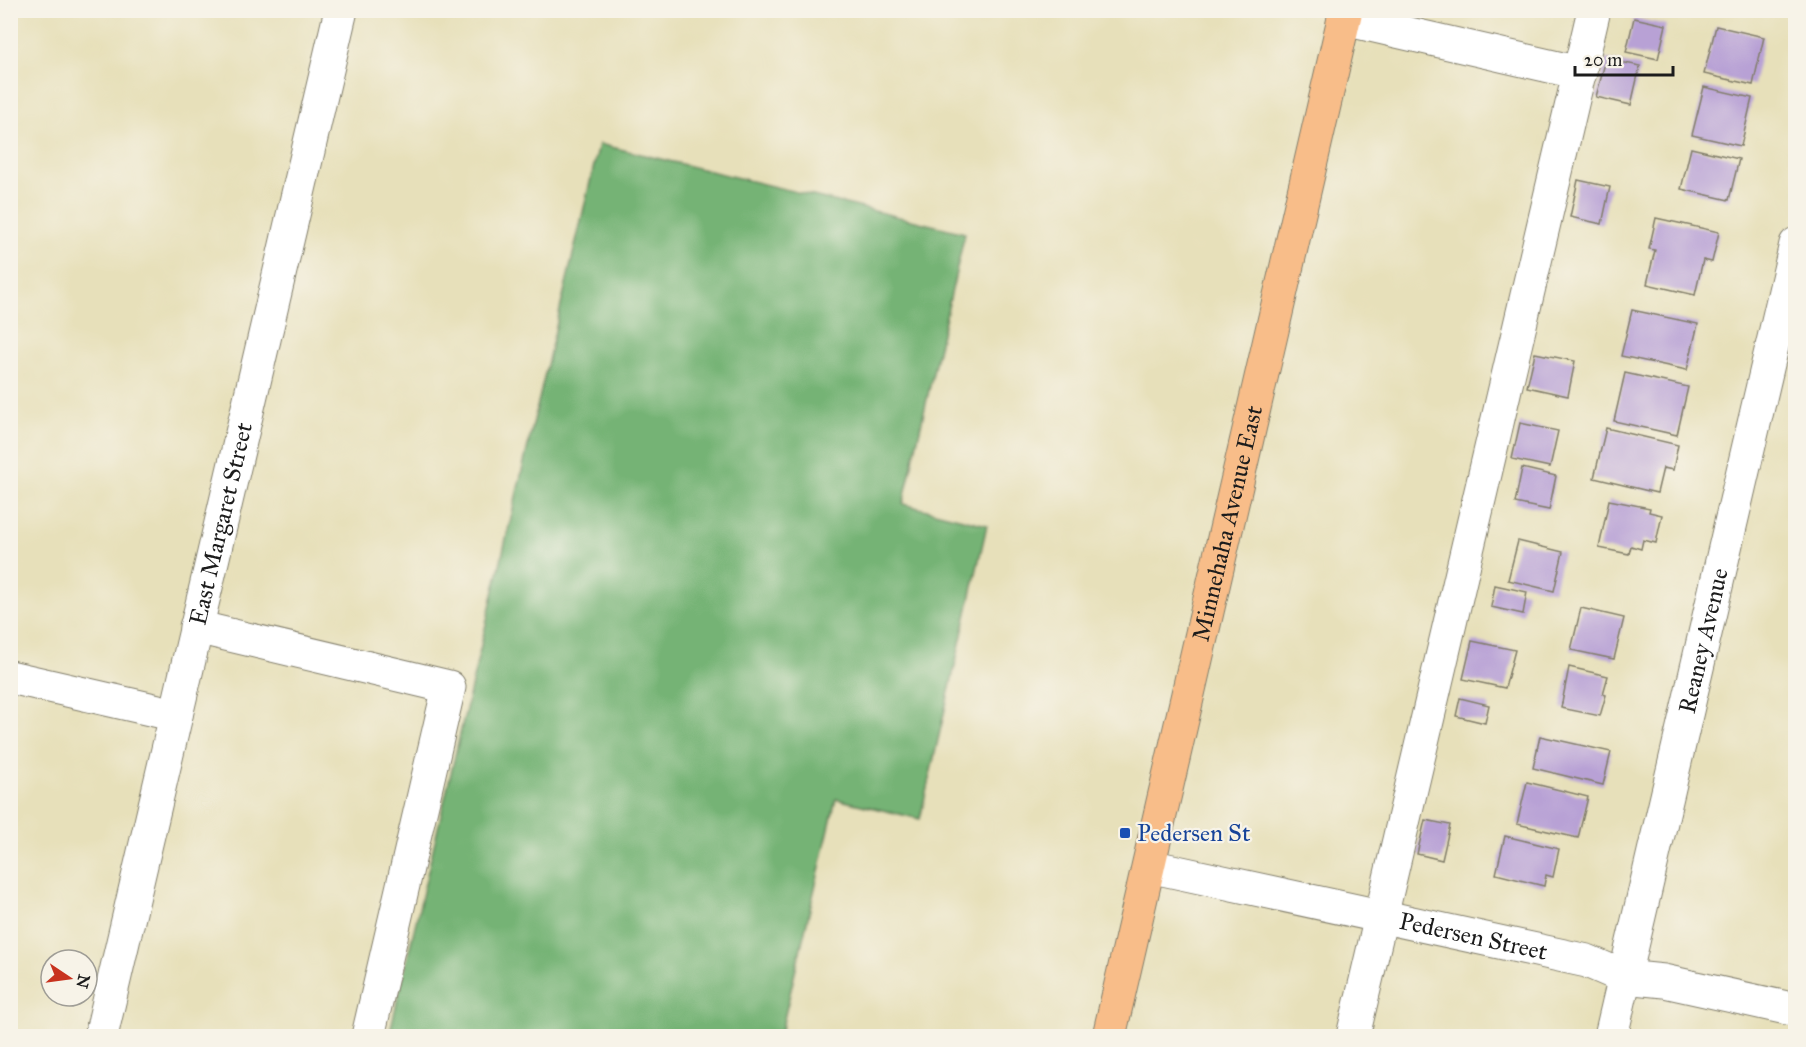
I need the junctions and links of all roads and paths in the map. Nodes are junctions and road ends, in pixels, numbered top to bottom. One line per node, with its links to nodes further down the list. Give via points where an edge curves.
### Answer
1 (341, 10): 6 (street, East Margaret Street)
2 (1594, 10): 4 (street)
3 (1345, 15): 4 (street); 9 (main road, Minnehaha Avenue East)
4 (1580, 74): 10 (street)
5 (1796, 244): 11 (street, Reaney Avenue)
6 (196, 627): 8 (street, East Margaret Street); 14 (street, via 449,687)
7 (10, 677): 8 (street)
8 (177, 715): 13 (street, East Margaret Street)
9 (1149, 866): 10 (street, Pedersen Street); 15 (main road, Minnehaha Avenue East)
10 (1382, 915): 11 (street, Pedersen Street, via 1587,961); 16 (street)
11 (1624, 977): 12 (street, Pedersen Street, via 1664,981); 17 (street, Reaney Avenue)
12 (1796, 1010)
13 (101, 1036)
14 (368, 1036)
15 (1108, 1036)
16 (1353, 1036)
17 (1611, 1036)

